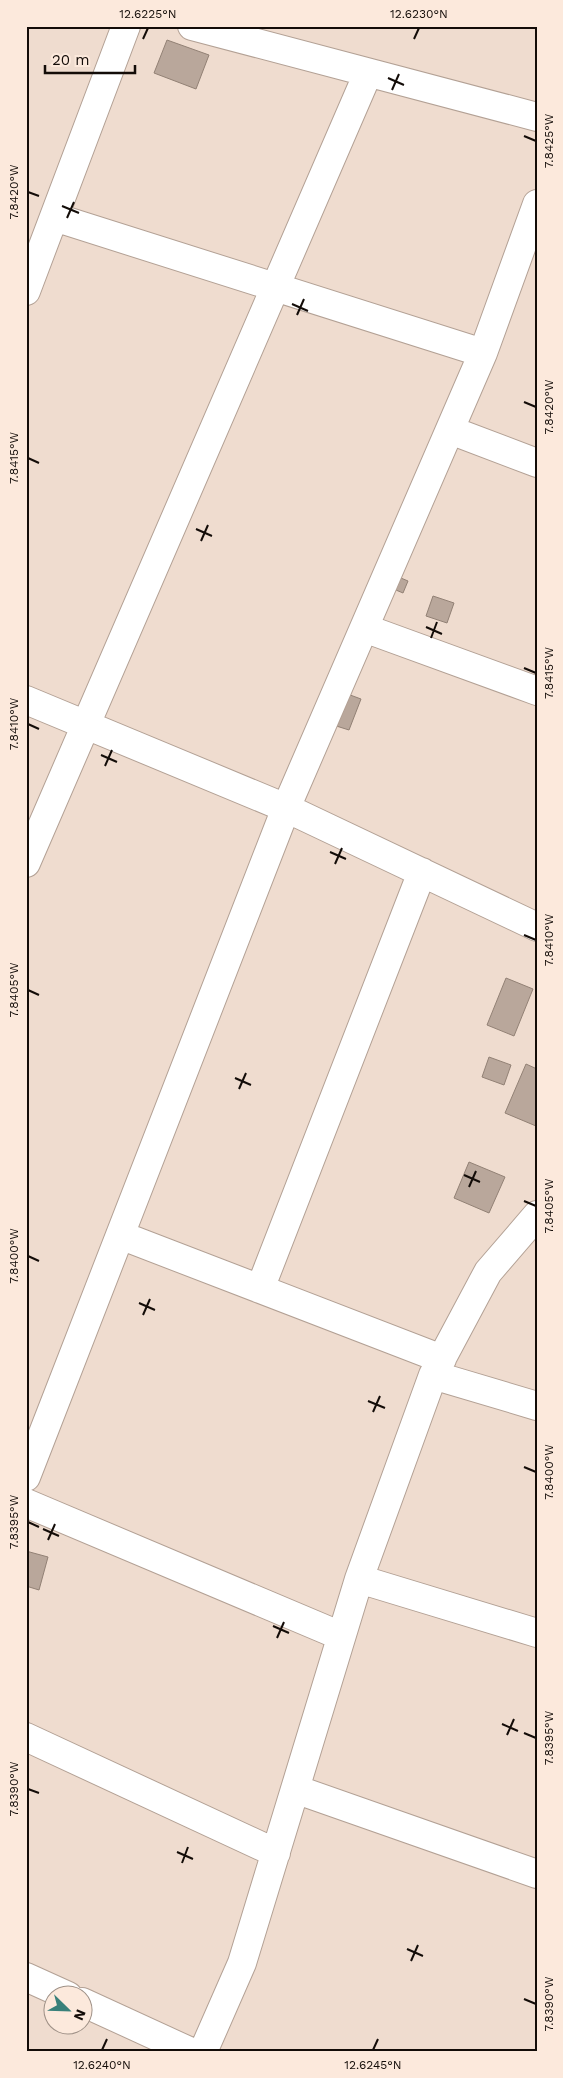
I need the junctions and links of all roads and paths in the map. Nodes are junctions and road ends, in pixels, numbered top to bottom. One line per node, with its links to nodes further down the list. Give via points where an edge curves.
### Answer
1 (126, 26): 6 (street)
2 (192, 26): 3 (street)
3 (368, 73): 4 (street); 8 (street)
4 (537, 117)
5 (537, 204): 9 (street)
6 (54, 217): 7 (street); 8 (street)
7 (29, 276)
8 (276, 287): 9 (street); 15 (street)
9 (483, 353): 10 (street)
10 (450, 430): 11 (street); 12 (street)
11 (537, 463)
12 (364, 628): 13 (street); 16 (street)
13 (537, 691)
14 (26, 700): 15 (street)
15 (86, 725): 16 (street); 17 (street)
16 (286, 808): 18 (street); 21 (street)
17 (26, 863)
18 (422, 872): 19 (street); 22 (street)
19 (537, 927)
20 (537, 1215): 23 (street, via 488,1272)
21 (120, 1235): 22 (street); 25 (street)
22 (260, 1289): 23 (street)
23 (438, 1367): 24 (street); 27 (street)
24 (537, 1406)
25 (26, 1477)
26 (26, 1503): 29 (street)
27 (359, 1579): 28 (street); 29 (street)
28 (537, 1633)
29 (341, 1636): 31 (street)
30 (26, 1737): 32 (street)
31 (295, 1789): 32 (street); 33 (street)
32 (276, 1853): 38 (street, via 242,1963)
33 (537, 1874)
34 (26, 1977): 35 (street)
35 (46, 1986)
36 (92, 2007): 37 (street)
37 (190, 2052)
38 (203, 2052)

